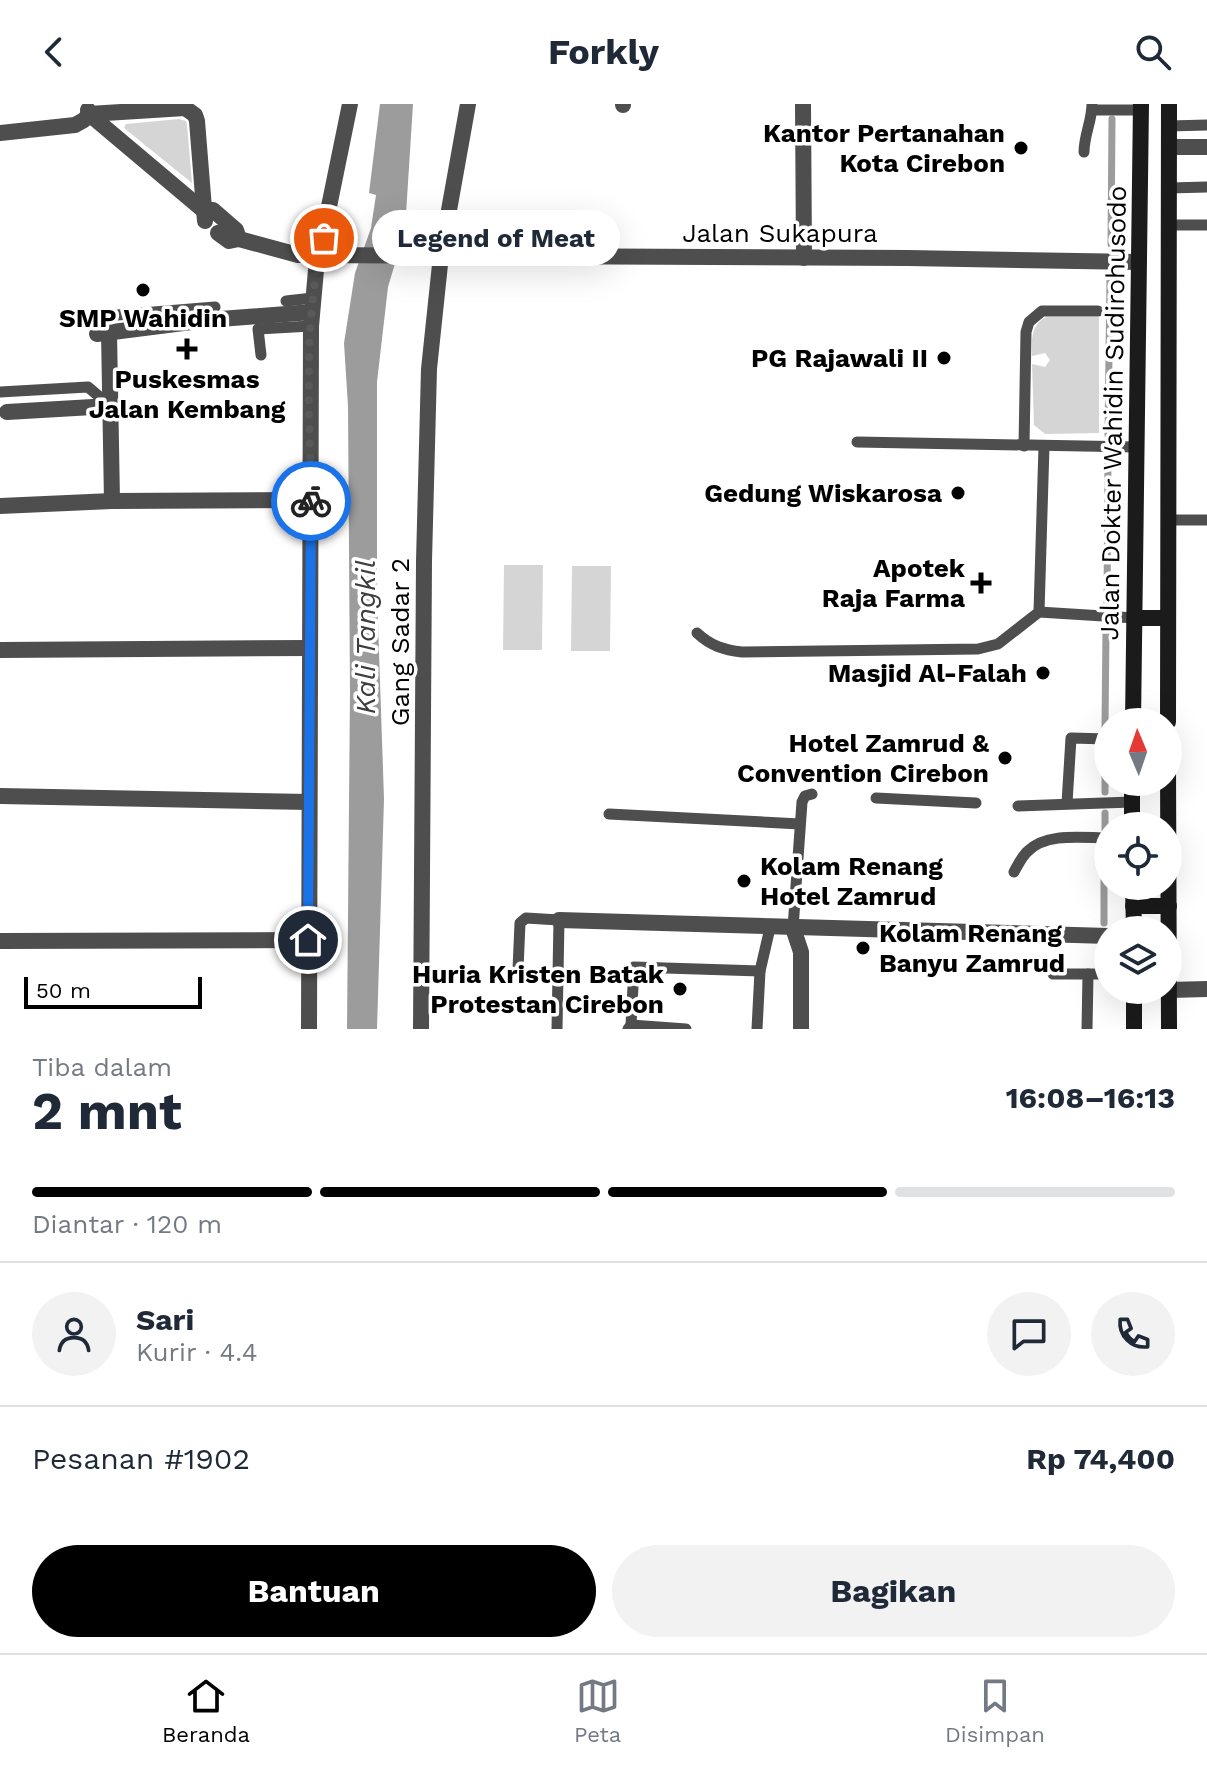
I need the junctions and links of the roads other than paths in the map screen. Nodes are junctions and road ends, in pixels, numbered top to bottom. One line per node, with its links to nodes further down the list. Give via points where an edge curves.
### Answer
1 (350, 104): 21 (street)
2 (468, 104): 22 (street, Gang Sadar 2)
3 (803, 104): 23 (street)
4 (1169, 104): 9 (main road, Jalan Dokter Wahidin Sudirohusodo)
5 (1092, 107): 6 (lane); 13 (lane)
6 (1141, 107): 24 (main road, Jalan Dokter Wahidin Sudirohusodo)
7 (88, 109): 10 (street, via 75,125); 16 (street); 16 (street, via 191,110 197,121)
8 (1207, 125): 9 (lane)
9 (1169, 126): 11 (main road, Jalan Dokter Wahidin Sudirohusodo)
10 (0, 133)
11 (1169, 147): 12 (street); 15 (main road, Jalan Dokter Wahidin Sudirohusodo)
12 (1207, 147)
13 (1084, 152)
14 (1207, 187): 15 (lane)
15 (1169, 188): 17 (main road, Jalan Dokter Wahidin Sudirohusodo)
16 (204, 216): 20 (street, via 213,210)
17 (1169, 225): 18 (lane); 41 (main road, Jalan Dokter Wahidin Sudirohusodo)
18 (1207, 225)
19 (218, 233): 20 (street, Jalan Sukapura, via 229,241)
20 (239, 239): 21 (street, Jalan Sukapura, via 278,251)
21 (320, 255): 22 (street, Jalan Sukapura); 28 (street)
22 (441, 255): 23 (street, Jalan Sukapura); 89 (street, Gang Sadar 2, via 429,369 424,561)
23 (804, 258): 24 (street, Jalan Sukapura)
24 (1138, 262): 37 (main road, Jalan Dokter Wahidin Sudirohusodo)
25 (286, 301): 28 (lane)
26 (215, 307): 29 (lane)
27 (1098, 311): 35 (lane, via 1042,311 1029,322)
28 (312, 312): 29 (street); 30 (lane, via 258,329); 38 (street)
29 (104, 328): 32 (street)
30 (261, 355)
31 (4, 392): 32 (lane, via 88,387); 33 (lane)
32 (110, 405): 33 (street); 39 (street)
33 (7, 412)
34 (857, 442): 35 (lane)
35 (1024, 446): 36 (lane)
36 (1044, 446): 37 (lane); 43 (lane)
37 (1136, 447): 44 (main road, Jalan Dokter Wahidin Sudirohusodo)
38 (311, 500): 39 (street); 47 (street)
39 (112, 501): 40 (street)
40 (0, 506)
41 (1167, 520): 42 (lane); 45 (main road, Jalan Dokter Wahidin Sudirohusodo)
42 (1207, 520)
43 (1039, 612): 44 (lane); 46 (lane, via 998,644 959,650 742,652 726,650)
44 (1135, 618): 45 (main road); 49 (main road, Jalan Dokter Wahidin Sudirohusodo)
45 (1167, 618): 50 (main road, Jalan Dokter Wahidin Sudirohusodo)
46 (697, 633)
47 (310, 648): 48 (street); 57 (street)
48 (0, 650)
49 (1133, 708)
50 (1168, 708)
51 (1094, 739): 60 (lane, via 1071,738)
52 (812, 794): 64 (lane, via 803,799)
53 (0, 796): 57 (street)
54 (1132, 796): 58 (main road)
55 (1168, 796): 69 (main road)
56 (876, 798): 59 (lane)
57 (309, 802): 76 (street)
58 (1132, 802): 60 (lane); 62 (main road)
59 (976, 803)
60 (1067, 803): 61 (lane)
61 (1018, 806)
62 (1132, 812)
63 (609, 814): 64 (lane)
64 (800, 824): 74 (lane)
65 (1094, 838): 66 (lane, via 1042,841)
66 (1014, 872)
67 (1133, 900): 68 (main road)
68 (1133, 906): 69 (main road); 70 (main road)
69 (1169, 906): 71 (main road)
70 (1133, 916)
71 (1169, 916)
72 (559, 920): 73 (street); 78 (lane, via 526,918 520,923); 90 (lane)
73 (770, 928): 74 (street); 79 (lane)
74 (793, 928): 75 (street); 93 (street, via 801,952)
75 (1094, 936)
76 (308, 940): 77 (street); 88 (street)
77 (0, 941)
78 (518, 969)
79 (760, 971): 87 (lane, via 634,967); 92 (lane)
80 (1053, 974): 81 (lane)
81 (1088, 974): 82 (lane); 94 (lane)
82 (1094, 974)
83 (1207, 989): 84 (street)
84 (1182, 990)
85 (1134, 1004): 95 (main road)
86 (1169, 1004): 96 (main road)
87 (629, 1027): 91 (lane)
88 (309, 1029)
89 (421, 1029)
90 (557, 1029)
91 (686, 1029)
92 (757, 1029)
93 (801, 1029)
94 (1087, 1029)
95 (1134, 1029)
96 (1169, 1029)

